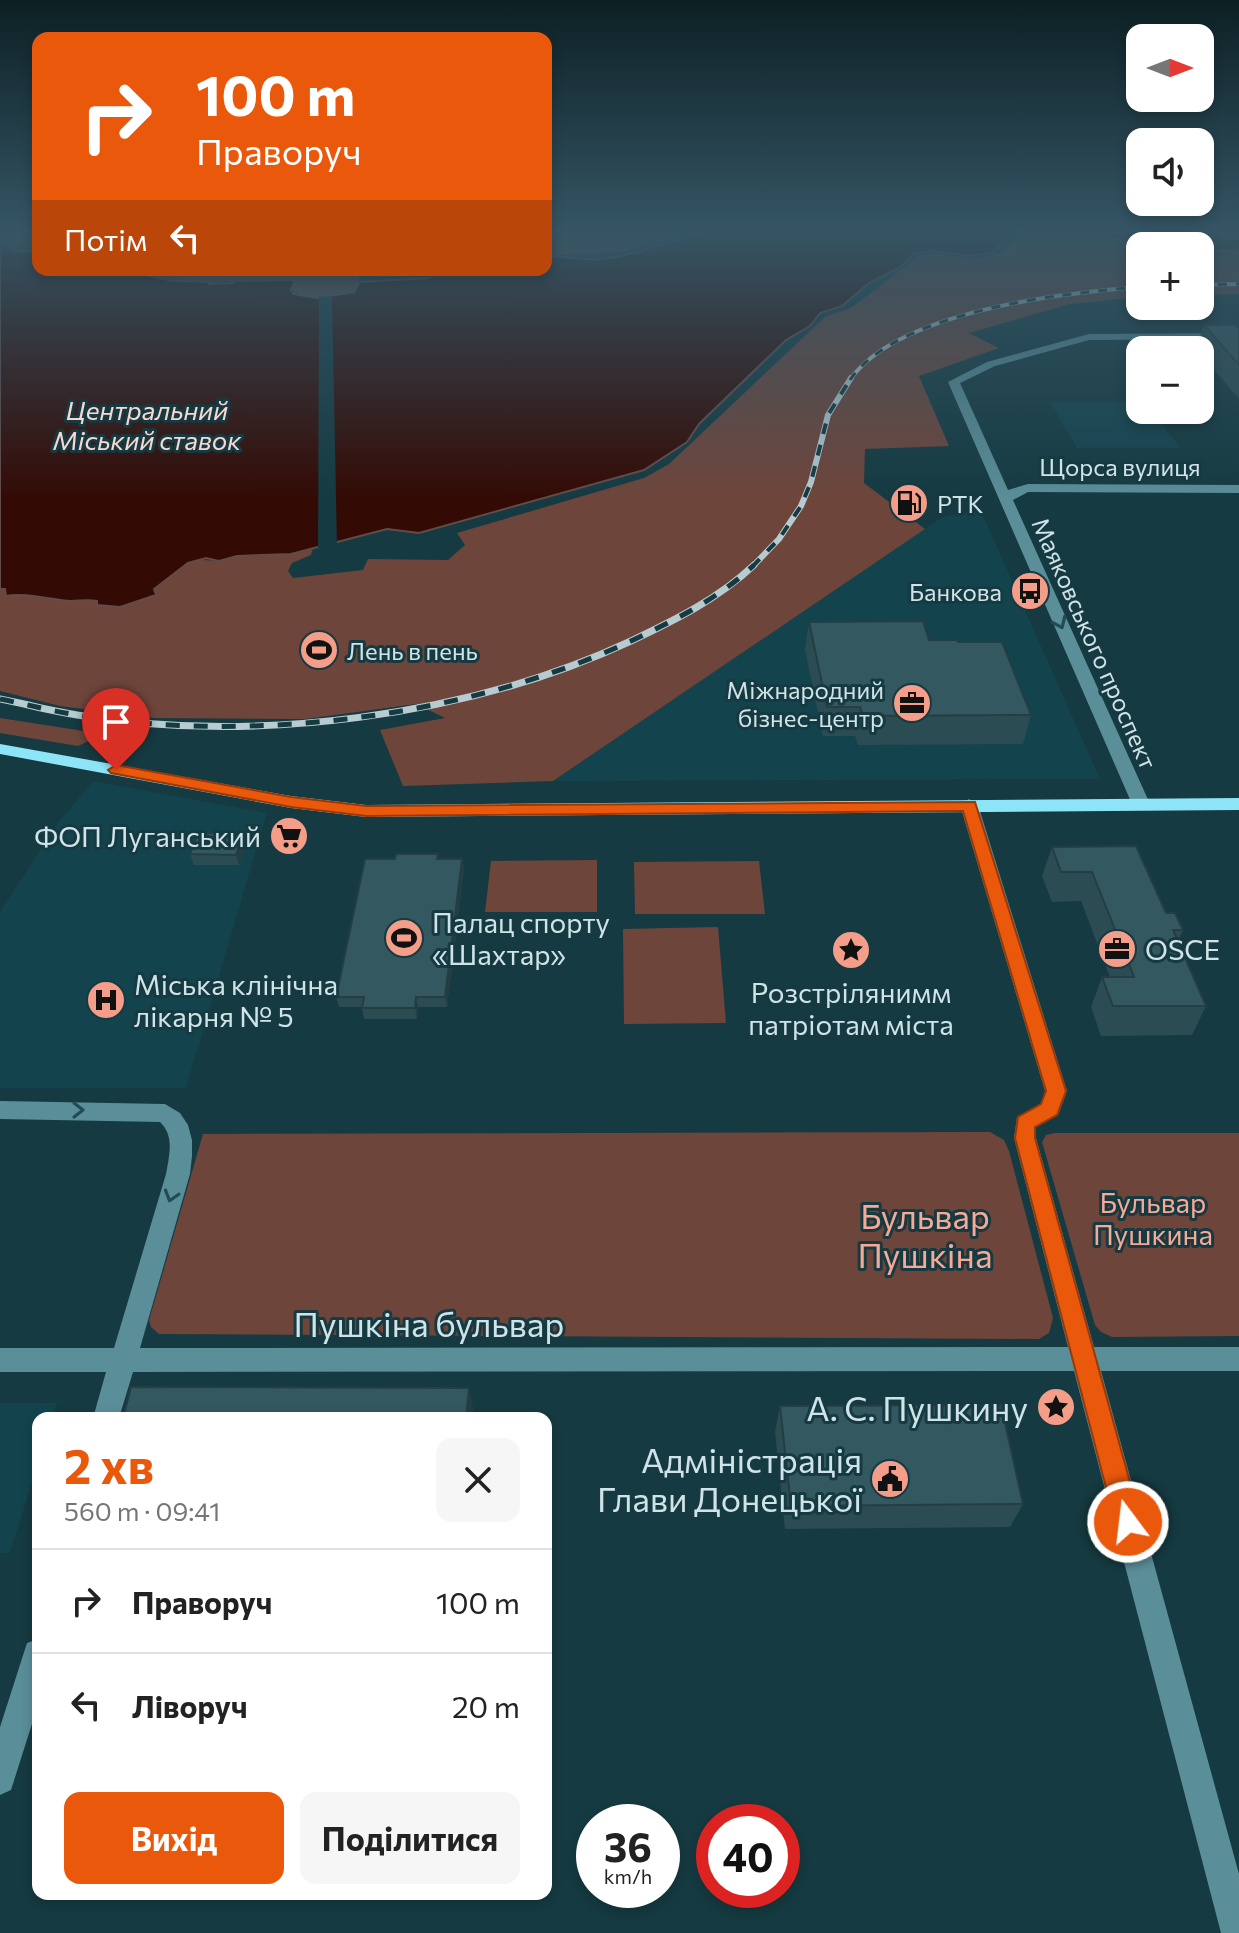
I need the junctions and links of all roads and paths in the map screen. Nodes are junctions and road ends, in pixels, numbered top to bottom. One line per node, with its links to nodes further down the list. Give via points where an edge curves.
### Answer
1 (1239, 336): 2 (street, Маяковського проспект, via 1089,337 958,378 953,386)
2 (995, 479): 3 (street); 5 (street, Маяковського проспект)
3 (1028, 488): 4 (street, Щорса вулиця); 5 (street, Щорса вулиця)
4 (1239, 489)
5 (1005, 500): 7 (street, Маяковського проспект, one-way to 7)
6 (0, 749): 9 (main road, via 366,811)
7 (1141, 804): 8 (main road); 9 (main road)
8 (1239, 804)
9 (969, 805): 14 (street, via 1056,1091 1050,1109 1025,1123 1025,1138)
10 (0, 1110): 11 (street, one-way to 11, via 139,1110 165,1113 175,1120 182,1139 178,1174)
11 (123, 1359): 13 (street, Пушкіна бульвар); 14 (street, Пушкіна бульвар); 15 (street)
12 (1239, 1359): 14 (street)
13 (0, 1360)
14 (1084, 1360): 18 (street)
15 (108, 1412)
16 (32, 1674): 17 (street)
17 (0, 1779)
18 (1238, 1933)

